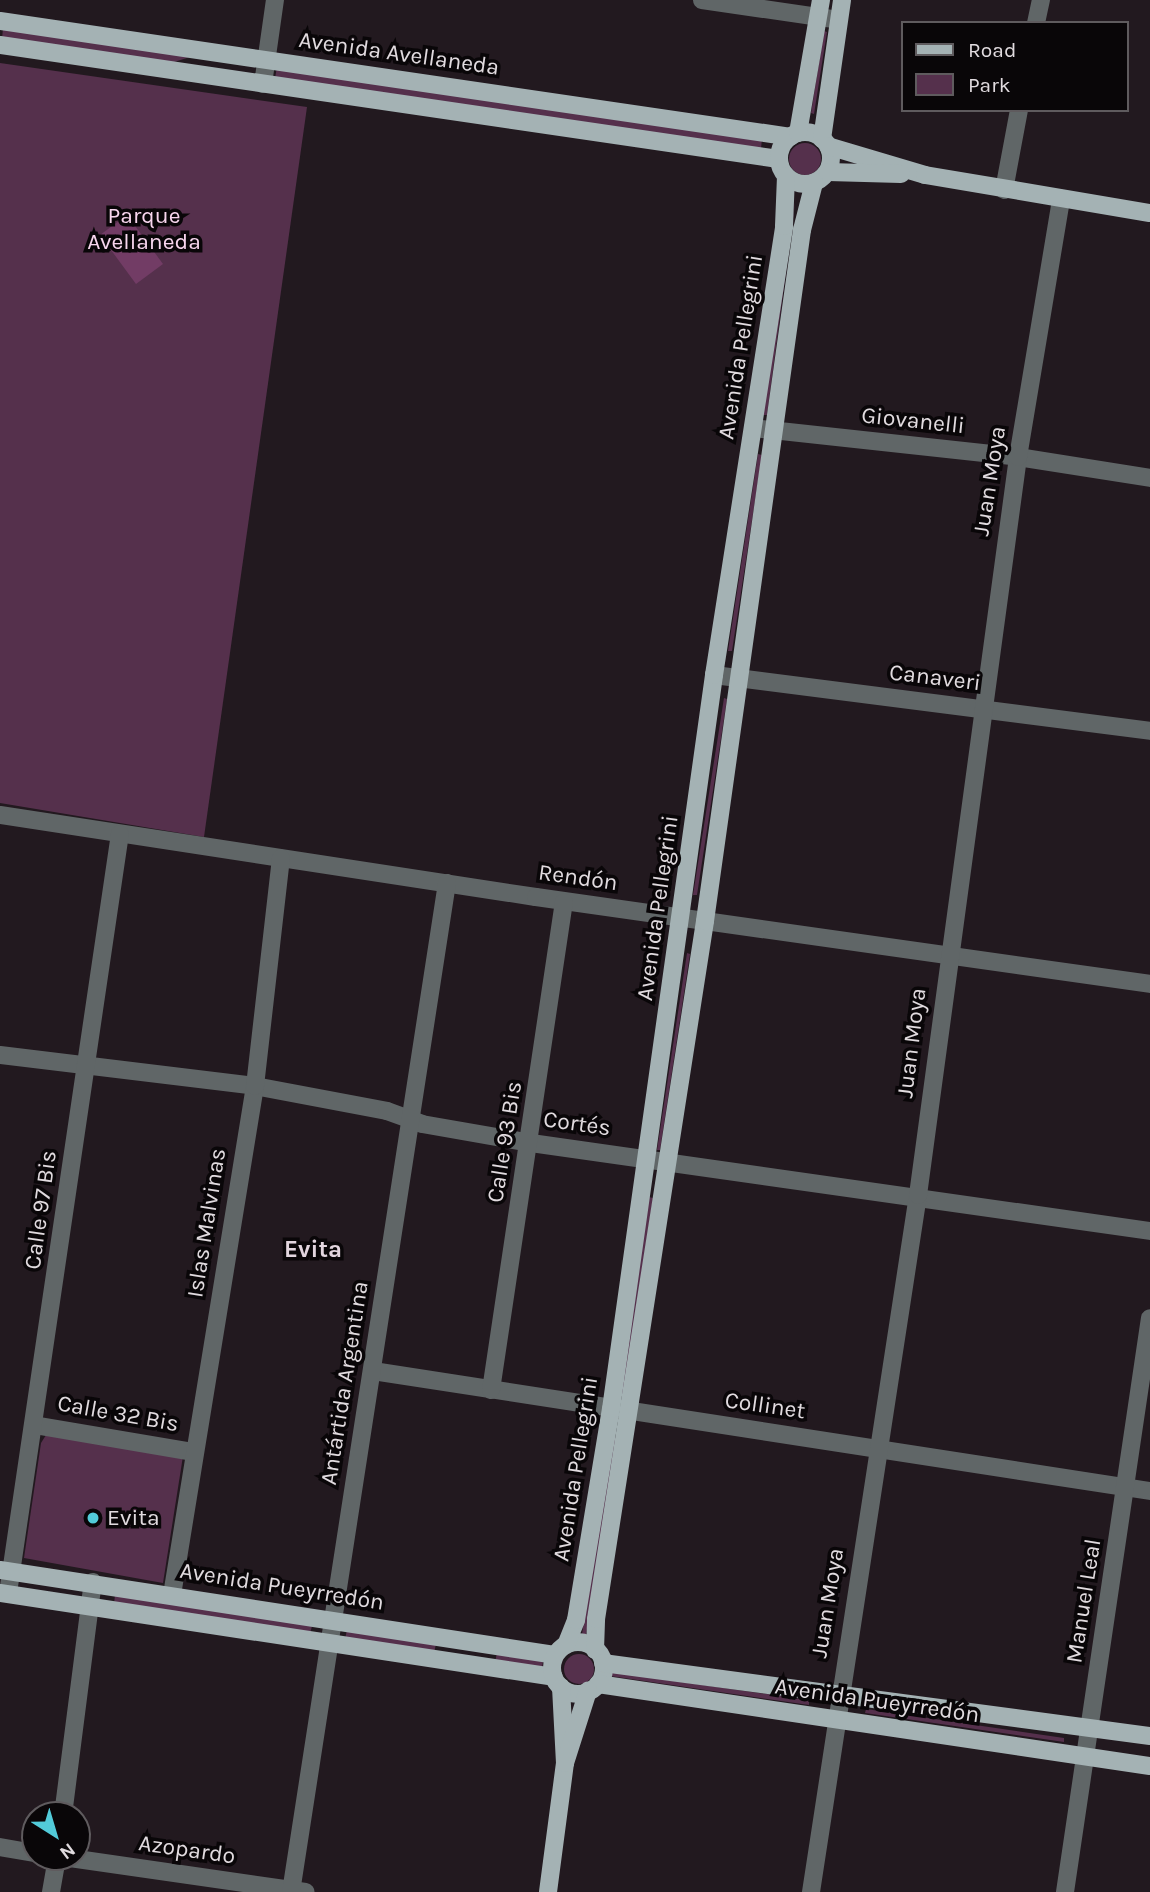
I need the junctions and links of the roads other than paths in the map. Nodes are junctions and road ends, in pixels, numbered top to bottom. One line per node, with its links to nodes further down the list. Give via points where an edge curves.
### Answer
1 (275, 0): 10 (street)
2 (702, 0): 5 (street)
3 (842, 0): 6 (main road)
4 (1041, 0): 8 (street)
5 (820, 8): 6 (street); 13 (main road)
6 (839, 20): 14 (main road)
7 (0, 21): 10 (main road, Avenida Avellaneda)
8 (1036, 21)
9 (0, 45): 11 (main road)
10 (267, 59): 11 (street); 13 (main road, Avenida Avellaneda)
11 (263, 84): 15 (main road)
12 (1019, 112): 18 (street)
13 (794, 135): 14 (main road, Avenida Avellaneda); 15 (main road)
14 (825, 142): 16 (main road); 17 (main road, Avenida Pellegrini)
15 (783, 168): 17 (main road, via 799,183); 21 (main road, Avenida Pellegrini, via 785,226)
16 (925, 175): 17 (main road); 18 (main road)
17 (821, 177): 22 (main road, Avenida Pellegrini, via 802,230)
18 (1004, 190): 19 (main road)
19 (1060, 199): 20 (main road); 23 (street, Juan Moya)
20 (1150, 213)
21 (753, 428): 22 (street, Giovanelli); 25 (main road, Avenida Pellegrini)
22 (774, 430): 23 (street, Giovanelli); 26 (main road, Avenida Pellegrini)
23 (1018, 457): 24 (street, Giovanelli); 27 (street, Juan Moya)
24 (1150, 478)
25 (714, 675): 26 (street, Canaveri); 34 (main road, Avenida Pellegrini)
26 (736, 679): 27 (street, Canaveri); 35 (main road, Avenida Pellegrini)
27 (982, 708): 28 (street, Canaveri); 36 (street, Juan Moya)
28 (1150, 731)
29 (0, 815): 30 (street, Rendón)
30 (120, 835): 31 (street, Rendón); 39 (street, Calle 97 Bis)
31 (281, 858): 32 (street, Rendón); 40 (street, Islas Malvinas)
32 (447, 883): 33 (street, Rendón); 41 (street, Antártida Argentina)
33 (564, 901): 34 (street, Rendón); 42 (street, Calle 93 Bis)
34 (682, 918): 35 (street, Rendón); 43 (main road, Avenida Pellegrini)
35 (705, 921): 36 (street, Rendón); 44 (main road, Avenida Pellegrini)
36 (948, 956): 37 (street, Rendón); 45 (street, Juan Moya)
37 (1150, 984)
38 (0, 1055): 39 (street, Cortés)
39 (87, 1068): 40 (street, Cortés); 52 (street, Calle 97 Bis)
40 (255, 1086): 41 (street, Cortés); 54 (street, Islas Malvinas)
41 (410, 1117): 42 (street, Cortés, via 422,1124); 48 (street, Antártida Argentina)
42 (531, 1143): 43 (street, Cortés); 49 (street, Calle 93 Bis)
43 (646, 1158): 44 (street, Cortés); 50 (main road, Avenida Pellegrini)
44 (669, 1160): 45 (street, Cortés); 51 (main road, Avenida Pellegrini)
45 (918, 1195): 46 (street, Cortés); 53 (street, Juan Moya)
46 (1150, 1231)
47 (1150, 1318): 55 (street, Manuel Leal)
48 (373, 1371): 49 (street, Collinet); 62 (street, Antártida Argentina)
49 (491, 1390): 50 (street, Collinet)
50 (611, 1409): 51 (street, Collinet); 65 (main road, Avenida Pellegrini, via 576,1620)
51 (631, 1411): 53 (street, Collinet); 66 (main road, Avenida Pellegrini, via 596,1619)
52 (34, 1425): 54 (street, Calle 32 Bis); 57 (street, Calle 97 Bis)
53 (878, 1447): 55 (street, Collinet); 70 (street, Juan Moya)
54 (194, 1452): 60 (street, Islas Malvinas)
55 (1128, 1488): 56 (street, Collinet); 72 (street, Manuel Leal)
56 (1150, 1491)
57 (5, 1570): 58 (main road, Avenida Pueyrredón); 59 (street, Calle 97 Bis)
58 (93, 1582): 60 (main road, Avenida Pueyrredón); 61 (street)
59 (4, 1593): 61 (main road, Avenida Pueyrredón)
60 (172, 1595): 62 (main road, Avenida Pueyrredón)
61 (91, 1606): 64 (main road, Avenida Pueyrredón); 77 (street)
62 (330, 1618): 63 (main road, Avenida Pueyrredón); 64 (street, Antártida Argentina)
63 (469, 1641): 65 (main road, Avenida Pueyrredón); 67 (main road)
64 (327, 1642): 67 (main road, Avenida Pueyrredón); 82 (street, Antártida Argentina)
65 (561, 1650): 66 (main road, via 585,1643); 68 (main road)
66 (599, 1656): 69 (main road); 70 (main road, Avenida Pueyrredón)
67 (465, 1664): 68 (main road, Avenida Pueyrredón)
68 (557, 1682): 69 (main road, via 575,1694); 75 (main road)
69 (593, 1688): 71 (main road, Avenida Pueyrredón); 75 (main road)
70 (838, 1697): 71 (street, Juan Moya); 72 (main road, Avenida Pueyrredón)
71 (835, 1721): 74 (main road, Avenida Pueyrredón); 85 (street, Juan Moya)
72 (1088, 1727): 73 (main road, Avenida Pueyrredón); 74 (street, Manuel Leal)
73 (1150, 1737)
74 (1087, 1756): 76 (main road, Avenida Pueyrredón); 86 (street, Manuel Leal)
75 (565, 1763): 84 (main road)
76 (1150, 1766)
77 (65, 1801)
78 (0, 1847): 79 (street)
79 (21, 1851)
80 (91, 1861): 82 (street, Azopardo)
81 (55, 1871): 83 (street)
82 (296, 1891)
83 (51, 1892)
84 (548, 1892)
85 (811, 1892)
86 (1065, 1892)

